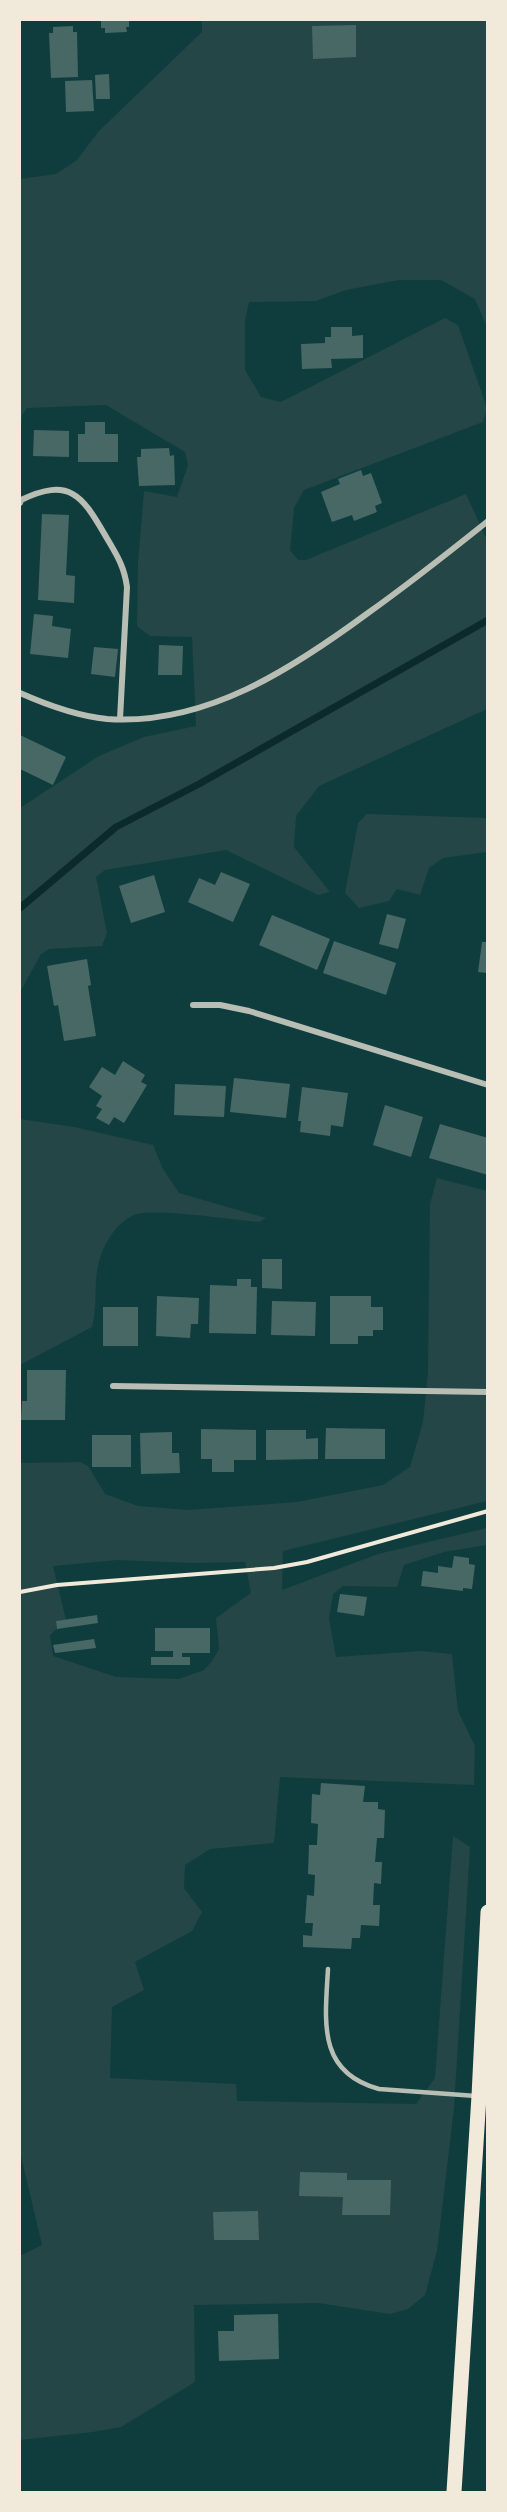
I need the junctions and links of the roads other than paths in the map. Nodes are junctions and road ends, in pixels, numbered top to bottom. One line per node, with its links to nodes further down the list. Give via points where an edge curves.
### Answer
1 (20, 504): 4 (street, via 40,490 60,490 81,497 125,569)
2 (488, 521): 4 (street, via 324,646 272,677 189,712)
3 (20, 693): 4 (street, via 78,714)
4 (120, 719)
5 (193, 1005): 6 (street, via 249,1011)
6 (488, 1085)
7 (113, 1386): 8 (street)
8 (488, 1392)
9 (488, 1912): 11 (main road)
10 (328, 1970): 11 (lane, via 326,2033 329,2047 344,2073 379,2090)
11 (479, 2096): 12 (main road)
12 (454, 2493)

